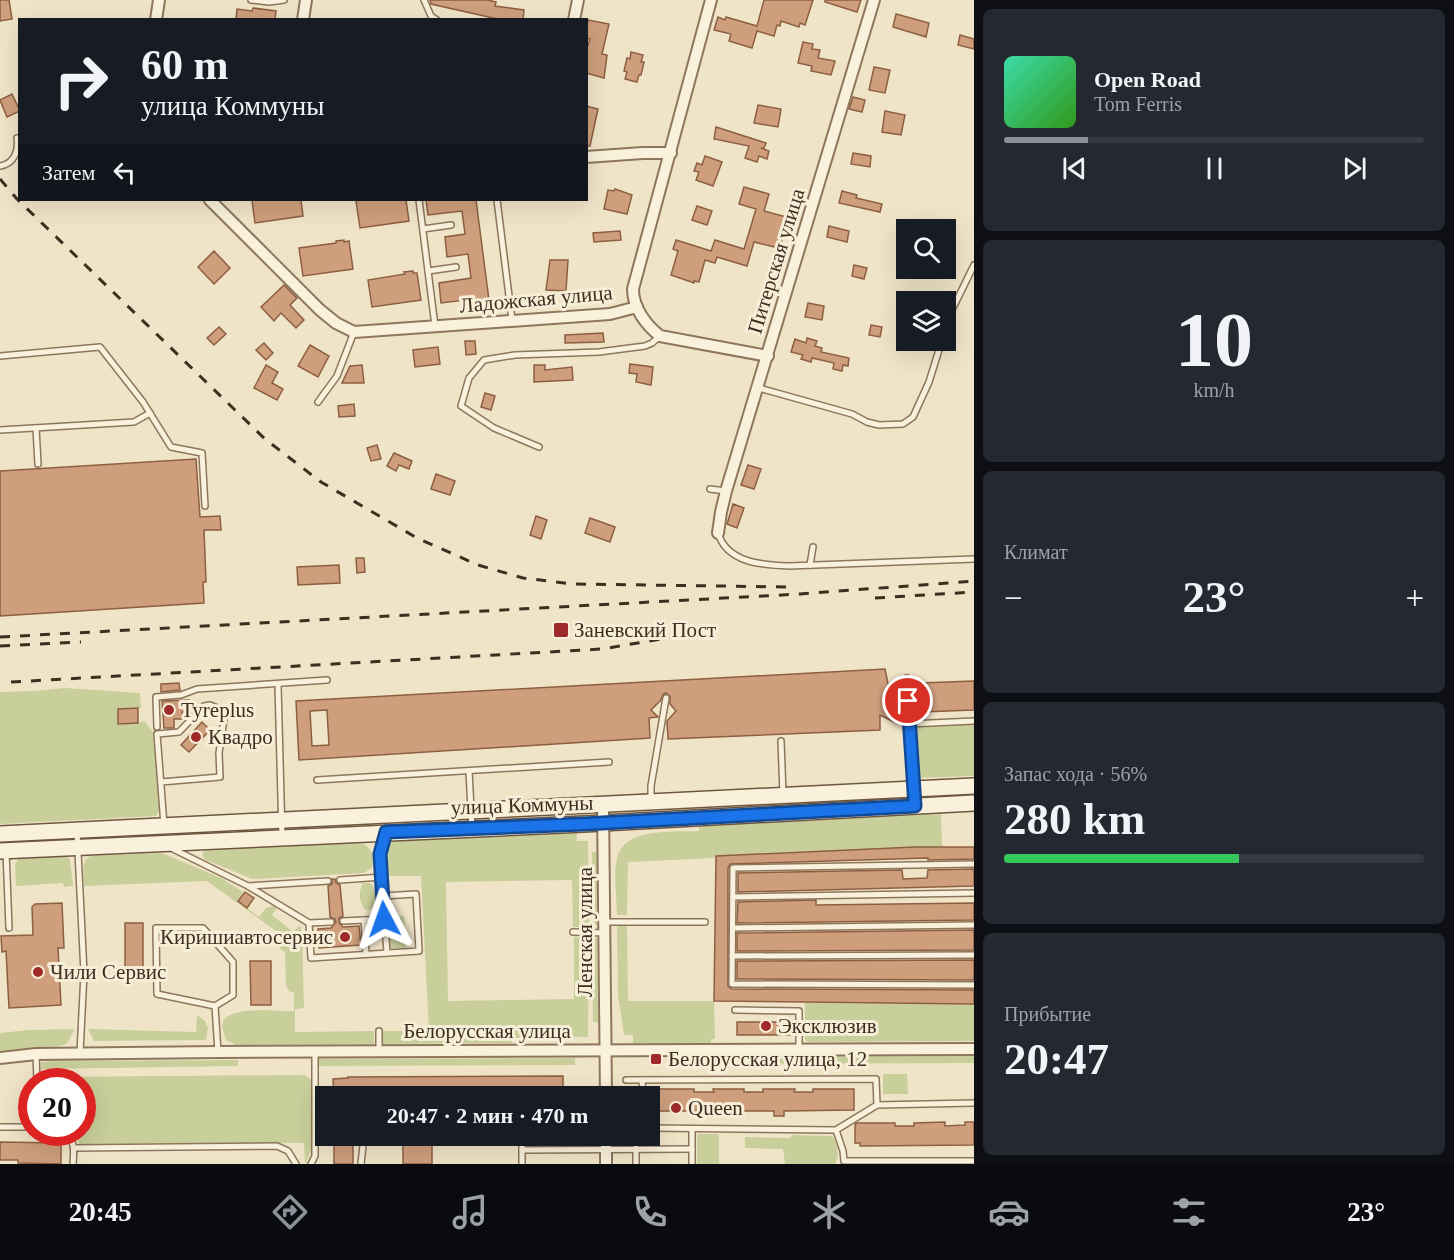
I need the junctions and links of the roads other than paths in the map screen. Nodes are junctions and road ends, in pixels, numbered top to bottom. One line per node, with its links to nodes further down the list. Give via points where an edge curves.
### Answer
1 (159, 0): 9 (street)
2 (251, 0): 3 (lane)
3 (284, 0)
4 (306, 0): 10 (street)
5 (423, 0): 11 (lane)
6 (578, 0): 12 (street)
7 (711, 0): 14 (street, Ладожская улица)
8 (874, 0): 33 (street, Питерская улица)
9 (156, 18)
10 (303, 18)
11 (434, 18)
12 (574, 18)
13 (17, 138): 16 (lane, via 13,159)
14 (671, 153): 15 (street); 26 (street, Ладожская улица, via 633,290)
15 (588, 157)
16 (1, 168)
17 (211, 201): 29 (street, via 320,310)
18 (419, 201): 21 (lane)
19 (497, 201): 27 (lane)
20 (451, 225): 21 (lane)
21 (423, 229): 24 (lane)
22 (974, 265): 25 (lane)
23 (456, 267): 24 (lane)
24 (428, 271): 28 (lane)
25 (956, 302)
26 (636, 307): 27 (street, Ладожская улица, via 610,314); 30 (street)
27 (512, 320): 28 (street, Ладожская улица)
28 (435, 326): 29 (street, Ладожская улица)
29 (354, 332): 35 (lane, via 337,376)
30 (660, 336): 33 (street); 39 (lane, via 645,346 484,360 469,378 461,406 494,428)
31 (939, 351): 34 (lane, via 913,417 903,424 867,422 852,414)
32 (0, 356): 36 (lane, via 100,347)
33 (768, 357): 34 (street, Питерская улица)
34 (759, 388): 42 (street, Питерская улица)
35 (318, 402)
36 (150, 413): 37 (lane, via 134,422); 43 (lane, via 171,447 202,453)
37 (36, 428): 38 (lane); 40 (lane)
38 (0, 429)
39 (539, 447)
40 (38, 464)
41 (710, 489): 42 (lane)
42 (726, 492): 44 (street, Питерская улица)
43 (205, 506)
44 (718, 533): 47 (lane, via 726,550 742,559 763,565)
45 (813, 547): 47 (lane)
46 (974, 559): 47 (lane)
47 (810, 565)
48 (907, 678): 53 (lane)
49 (327, 680): 50 (lane)
50 (278, 685): 54 (lane, via 197,689 156,697); 68 (lane)
51 (666, 698): 63 (lane)
52 (974, 721): 53 (lane)
53 (909, 724): 61 (lane)
54 (157, 727)
55 (781, 741): 62 (lane)
56 (609, 762): 57 (lane)
57 (469, 771): 58 (lane); 67 (lane)
58 (317, 780)
59 (161, 782): 59 (lane, via 220,777 224,718 220,709 204,706 179,732 157,734); 70 (lane)
60 (974, 786): 61 (street, улица Коммуны)
61 (913, 789): 62 (street, улица Коммуны); 66 (lane)
62 (783, 795): 63 (street, улица Коммуны)
63 (651, 802): 65 (street, улица Коммуны)
64 (974, 803): 66 (street, улица Коммуны)
65 (603, 804): 67 (street, улица Коммуны); 69 (street, Ленская улица)
66 (915, 806): 69 (street, улица Коммуны)
67 (471, 811): 68 (street, улица Коммуны); 71 (lane)
68 (281, 820): 70 (street, улица Коммуны); 75 (lane)
69 (604, 823): 71 (street, улица Коммуны); 94 (street, Ленская улица)
70 (164, 826): 72 (street, улица Коммуны)
71 (472, 828): 73 (street, улица Коммуны)
72 (77, 830): 74 (street, улица Коммуны); 77 (lane)
73 (386, 832): 75 (street, улица Коммуны); 80 (lane, via 380,854)
74 (0, 834)
75 (282, 837): 76 (street, улица Коммуны)
76 (161, 843): 77 (street, улица Коммуны); 83 (lane)
77 (78, 848): 78 (street, улица Коммуны); 113 (lane, via 84,973)
78 (3, 851): 95 (lane)
79 (974, 864): 86 (lane, via 733,868)
80 (382, 877): 81 (lane); 85 (lane)
81 (340, 880)
82 (328, 881): 83 (lane)
83 (248, 886): 92 (lane)
84 (974, 893): 86 (lane)
85 (383, 896): 87 (lane); 98 (lane, via 416,894 419,951)
86 (733, 897): 96 (lane)
87 (384, 919): 88 (lane); 98 (lane)
88 (364, 920): 89 (lane); 99 (lane)
89 (343, 921)
90 (331, 922): 92 (lane)
91 (705, 922): 94 (lane)
92 (309, 923): 99 (lane, via 311,958)
93 (974, 925): 96 (lane)
94 (605, 927): 97 (lane); 107 (street, Ленская улица)
95 (9, 928)
96 (733, 928): 100 (lane)
97 (573, 932)
98 (387, 953): 99 (lane)
99 (366, 954)
100 (732, 956): 101 (lane); 102 (lane, via 732,984)
101 (974, 956)
102 (974, 985)
103 (215, 1006): 103 (lane, via 233,995 233,962 203,928 156,928 157,994); 110 (lane)
104 (735, 1010): 108 (lane, via 799,1011)
105 (379, 1031): 109 (lane)
106 (974, 1049): 108 (street, Белорусская улица)
107 (605, 1050): 108 (street, Белорусская улица); 109 (street, Белорусская улица); 118 (street, Ленская улица)
108 (799, 1050)
109 (379, 1051): 111 (street, Белорусская улица)
110 (218, 1052): 111 (street, Белорусская улица); 113 (street, Белорусская улица)
111 (315, 1052): 137 (lane, via 315,1156)
112 (36, 1054): 113 (street, Белорусская улица); 114 (street, Белорусская улица); 115 (lane)
113 (80, 1054)
114 (0, 1058)
115 (36, 1068)
116 (626, 1080): 117 (lane)
117 (642, 1080): 119 (lane); 121 (lane, via 876,1079)
118 (606, 1086)
119 (642, 1086)
120 (974, 1103): 121 (lane)
121 (877, 1105): 126 (lane)
122 (0, 1127): 123 (lane)
123 (18, 1127)
124 (660, 1128): 125 (lane)
125 (692, 1130): 126 (lane); 132 (lane)
126 (836, 1131): 134 (lane, via 844,1161)
127 (363, 1146): 138 (lane)
128 (522, 1146): 133 (lane)
129 (74, 1148): 135 (lane); 136 (lane, via 277,1146 288,1151)
130 (606, 1148): 131 (lane); 133 (lane); 140 (street)
131 (636, 1148): 132 (lane); 141 (lane)
132 (692, 1149): 142 (lane)
133 (522, 1150): 139 (lane)
134 (974, 1161)
135 (73, 1164)
136 (296, 1164)
137 (311, 1164)
138 (361, 1164)
139 (522, 1164)
140 (606, 1164)
141 (636, 1164)
142 (692, 1164)

